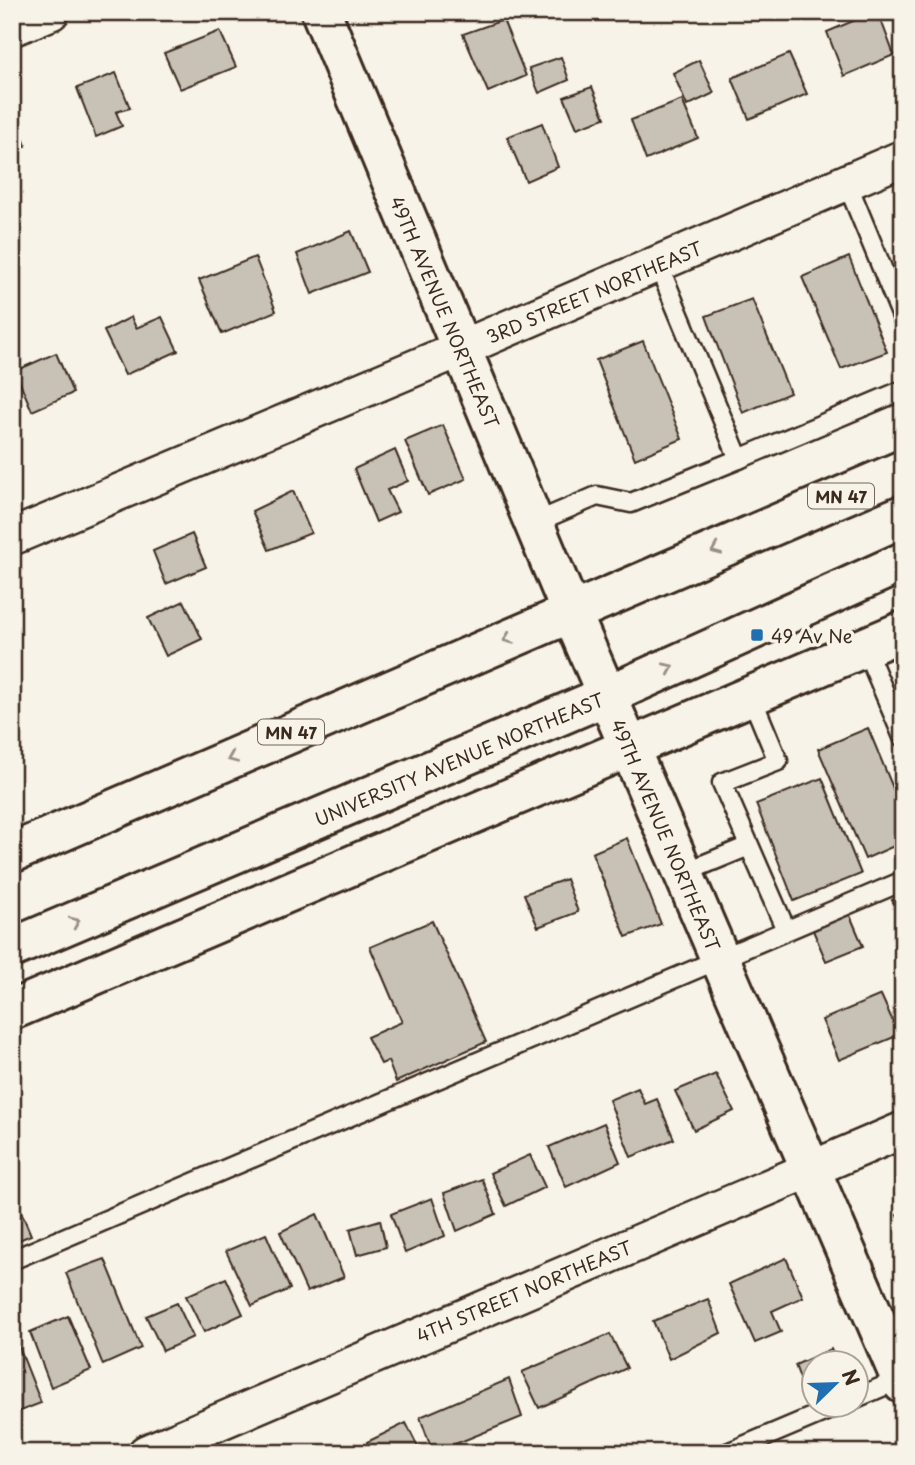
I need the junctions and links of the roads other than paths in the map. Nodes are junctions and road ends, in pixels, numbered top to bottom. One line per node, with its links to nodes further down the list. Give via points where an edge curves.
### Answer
1 (51, 12): 3 (street)
2 (321, 12): 8 (street, 49TH AVENUE NORTHEAST)
3 (12, 28)
4 (903, 158): 5 (street, 3RD STREET NORTHEAST)
5 (847, 183): 6 (street, 3RD STREET NORTHEAST); 7 (lane)
6 (658, 264): 8 (street, 3RD STREET NORTHEAST); 10 (lane)
7 (903, 319)
8 (460, 349): 12 (street, 49TH AVENUE NORTHEAST); 13 (street, 3RD STREET NORTHEAST)
9 (903, 390): 10 (lane)
10 (739, 459): 12 (lane, via 631,503 597,496)
11 (903, 470): 15 (street, MN 47, one-way to 15)
12 (534, 523): 15 (street, 49TH AVENUE NORTHEAST)
13 (12, 537)
14 (903, 562): 19 (street, UNIVERSITY AVENUE NORTHEAST, one-way to 14)
15 (571, 612): 19 (street, 49TH AVENUE NORTHEAST); 23 (street, MN 47, one-way to 23)
16 (903, 631): 17 (street)
17 (865, 647): 18 (street); 20 (lane)
18 (751, 695): 21 (street); 22 (lane, via 778,761 722,783)
19 (606, 696): 21 (street, 49TH AVENUE NORTHEAST); 27 (street, UNIVERSITY AVENUE NORTHEAST, one-way to 19)
20 (903, 737)
21 (629, 747): 24 (street, 49TH AVENUE NORTHEAST); 29 (street)
22 (749, 846): 24 (lane); 26 (lane)
23 (12, 853)
24 (682, 873): 28 (street, 49TH AVENUE NORTHEAST)
25 (903, 881): 26 (lane)
26 (786, 930): 28 (lane)
27 (12, 948)
28 (720, 959): 31 (street, 49TH AVENUE NORTHEAST); 32 (lane)
29 (12, 1010)
30 (903, 1130): 31 (street, 4TH STREET NORTHEAST)
31 (811, 1169): 33 (street, 49TH AVENUE NORTHEAST); 36 (street, 4TH STREET NORTHEAST)
32 (12, 1260)
33 (902, 1380): 34 (lane)
34 (870, 1393)
35 (803, 1420): 37 (lane)
36 (145, 1453)
37 (727, 1453)

